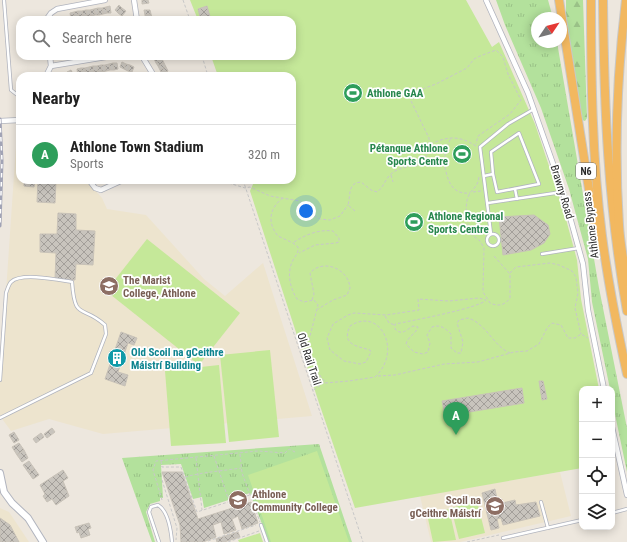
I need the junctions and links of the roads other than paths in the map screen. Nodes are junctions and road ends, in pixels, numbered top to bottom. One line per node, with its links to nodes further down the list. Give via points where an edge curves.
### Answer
1 (4, 0): 17 (lane, via 11,90)
2 (105, 0): 9 (street, via 57,9)
3 (134, 0): 10 (street)
4 (559, 0): 34 (highway, N6, via 598,245 611,312)
5 (591, 0): 34 (highway, Athlone Bypass / N6, via 591,84 595,167 602,237)
6 (603, 0): 33 (highway, Athlone Bypass / N6, via 604,101 608,168 617,252)
7 (626, 0): 32 (highway, via 617,154 619,226)
8 (487, 1): 18 (street, Brawny Road)
9 (49, 16)
10 (136, 16)
11 (50, 60): 14 (street)
12 (88, 60): 14 (street)
13 (144, 60): 16 (street)
14 (51, 66): 15 (street)
15 (48, 72)
16 (152, 72)
17 (16, 94)
18 (534, 109): 22 (lane, via 508,124 480,147); 26 (street, Brawny Road)
19 (16, 120): 20 (street)
20 (0, 121)
21 (493, 174): 22 (lane); 25 (lane, via 497,192); 25 (lane, via 491,152 519,133 538,184)
22 (484, 176): 28 (lane)
23 (92, 184): 24 (street, via 101,190)
24 (114, 184)
25 (516, 189): 27 (lane)
26 (563, 192): 27 (lane); 30 (street, Brawny Road)
27 (517, 199): 28 (lane)
28 (488, 203): 29 (lane)
29 (491, 234): 29 (lane, via 486,241 489,245 497,245 499,240 495,234)
30 (579, 248): 31 (lane); 37 (street, Brawny Road)
31 (542, 254)
32 (627, 282)
33 (627, 311)
34 (620, 340): 35 (highway, Athlone Bypass / N6)
35 (627, 374)
36 (0, 380): 38 (lane, via 6,293 10,282 18,278 33,278 72,282 75,305 80,311 98,318 105,325 106,334 91,373)
37 (603, 386)
38 (0, 417)
39 (615, 441): 41 (street)
40 (0, 474): 49 (street, via 4,492 28,518)
41 (627, 495)
42 (541, 502): 47 (lane)
43 (627, 509): 44 (lane)
44 (615, 512)
45 (579, 521): 47 (lane)
46 (261, 524): 52 (lane)
47 (548, 528): 48 (lane)
48 (503, 538)
49 (43, 542)
50 (159, 542): 51 (lane, via 149,512 158,505 166,517)
51 (172, 542)
52 (267, 542)

